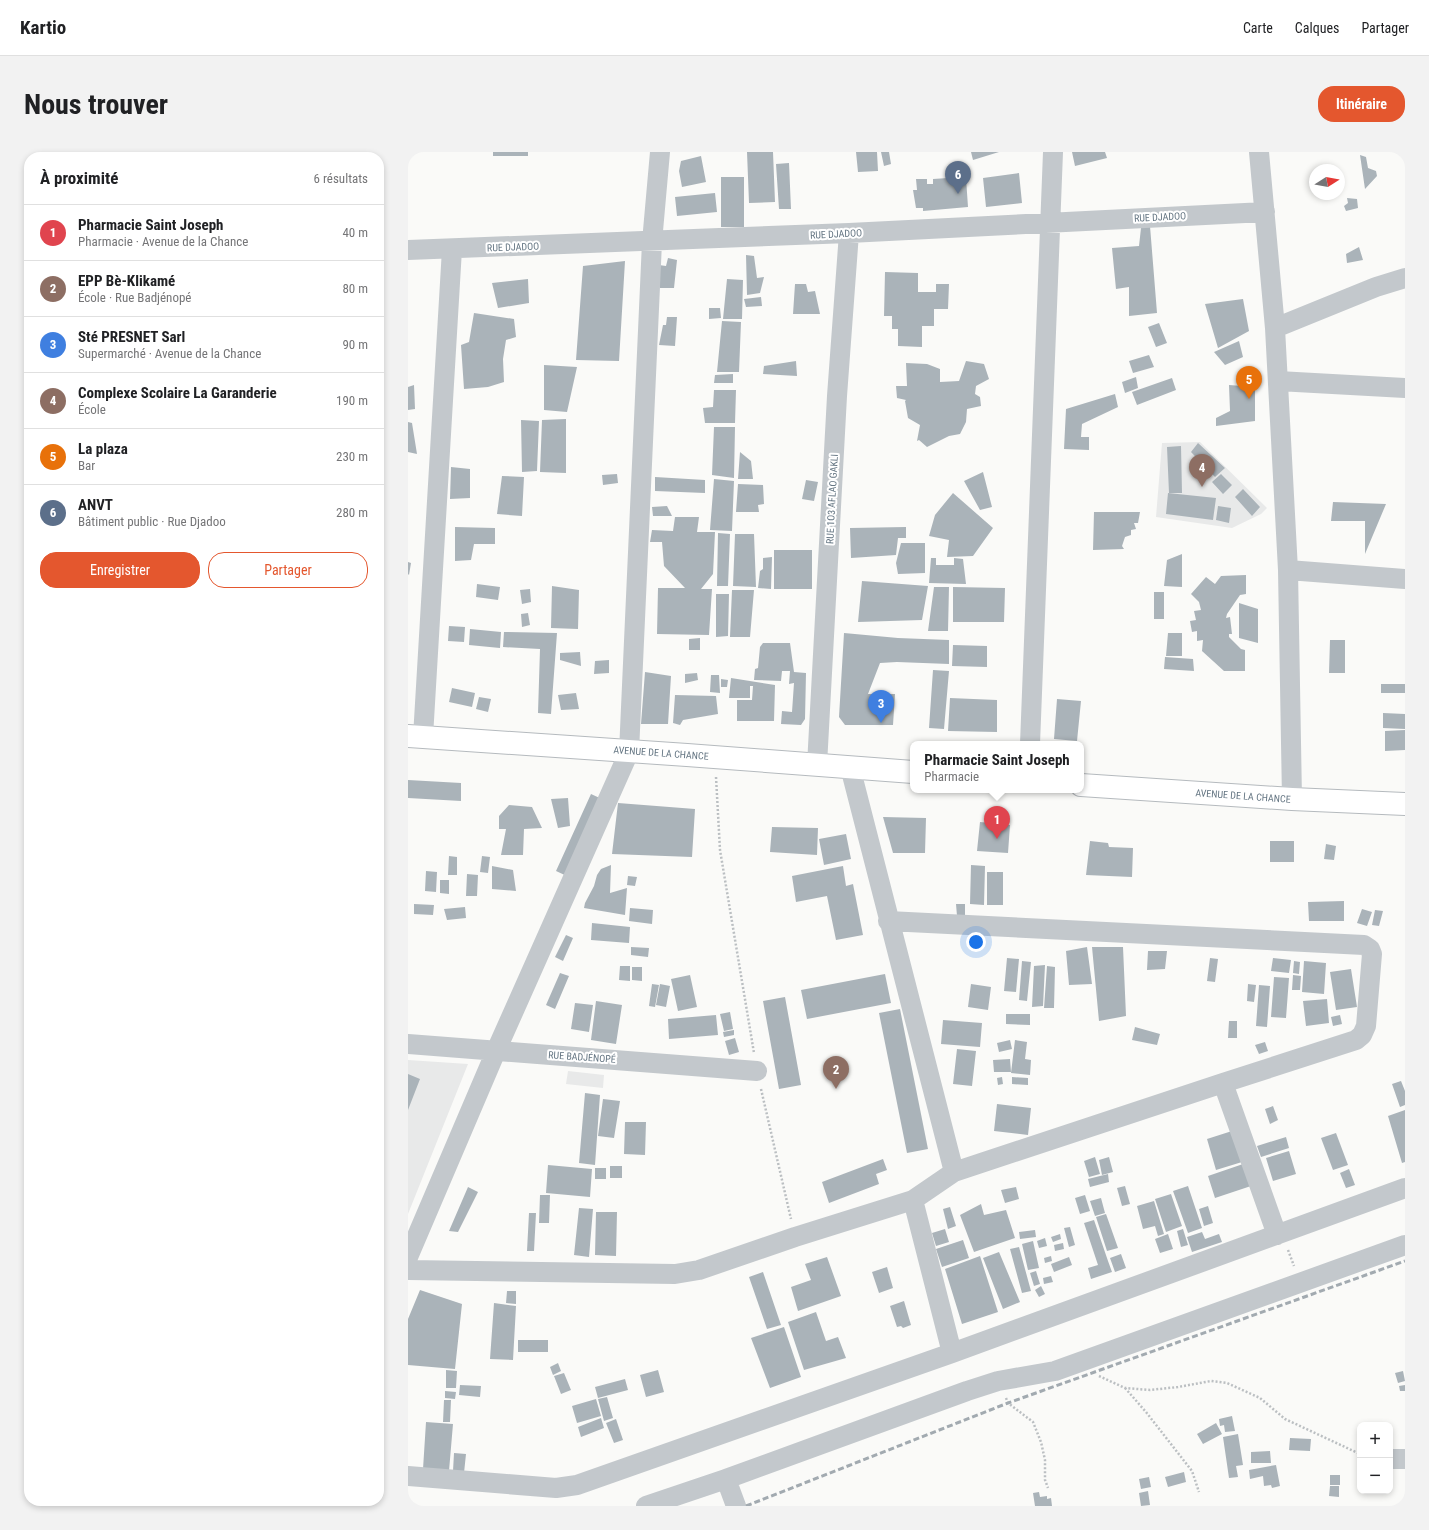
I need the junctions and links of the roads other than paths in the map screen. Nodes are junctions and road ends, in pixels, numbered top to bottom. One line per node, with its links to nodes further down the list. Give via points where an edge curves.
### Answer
1 (660, 152): 7 (street)
2 (1053, 152): 5 (street)
3 (1259, 152): 4 (street)
4 (1265, 212): 5 (street, RUE DJADOO); 11 (street)
5 (1050, 223): 6 (street, RUE DJADOO); 17 (street)
6 (849, 233): 7 (street, RUE DJADOO); 19 (street, RUE 1O3 AFLAO GAKLI, via 837,396)
7 (652, 242): 8 (street, RUE DJADOO); 18 (street)
8 (452, 249): 9 (street, RUE DJADOO); 16 (street)
9 (408, 250)
10 (1405, 278): 11 (street, via 1376,287)
11 (1275, 328): 12 (street)
12 (1278, 381): 13 (street); 14 (street)
13 (1405, 388)
14 (1288, 570): 15 (street); 23 (street)
15 (1405, 579)
16 (415, 736): 18 (main road, AVENUE DE LA CHANCE)
17 (1030, 741)
18 (629, 752): 19 (main road, AVENUE DE LA CHANCE); 27 (street)
19 (818, 765): 20 (main road, AVENUE DE LA CHANCE)
20 (850, 767): 21 (main road, AVENUE DE LA CHANCE); 25 (street)
21 (910, 772)
22 (1084, 785): 23 (main road, AVENUE DE LA CHANCE)
23 (1292, 799): 24 (main road, AVENUE DE LA CHANCE)
24 (1405, 804)
25 (888, 921): 29 (street, via 1364,945 1370,949 1372,954 1366,1026 1362,1035 1356,1040); 30 (street)
26 (408, 1044): 27 (street, RUE BADJÉNOPÉ)
27 (496, 1051): 28 (street, RUE BADJÉNOPÉ); 35 (street)
28 (757, 1071)
29 (1223, 1083): 30 (street); 33 (street)
30 (954, 1172): 32 (street)
31 (1405, 1188): 33 (street)
32 (913, 1200): 36 (street, via 699,1270 675,1274); 37 (street)
33 (1282, 1242): 37 (street)
34 (1405, 1245): 41 (street, via 1055,1371 998,1381 967,1391)
35 (408, 1257)
36 (408, 1270)
37 (952, 1353): 40 (street, via 577,1485 556,1488)
38 (1393, 1459): 39 (street)
39 (1405, 1459)
40 (408, 1476)
41 (726, 1479): 42 (street); 43 (street)
42 (646, 1506)
43 (736, 1506)

